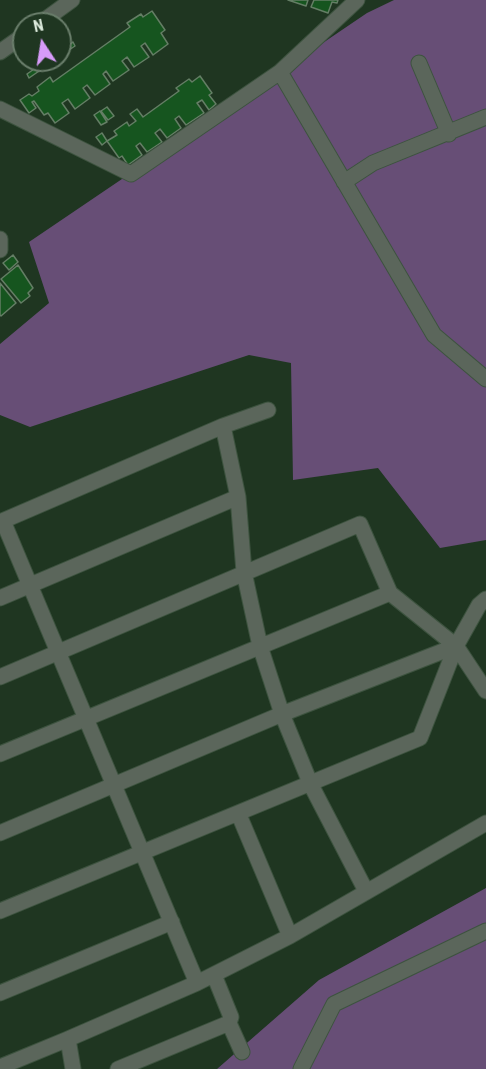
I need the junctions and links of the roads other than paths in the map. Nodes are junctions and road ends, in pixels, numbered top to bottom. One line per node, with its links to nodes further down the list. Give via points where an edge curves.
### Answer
1 (72, 0): 3 (street)
2 (357, 0): 5 (street)
3 (56, 12)
4 (419, 63): 8 (street)
5 (280, 72): 6 (street, via 131,174); 9 (street)
6 (0, 109)
7 (486, 117): 8 (street)
8 (449, 134): 9 (street, via 373,163)
9 (344, 182): 12 (street, via 434,335)
10 (0, 239): 11 (street)
11 (0, 250)
12 (486, 379)
13 (268, 410): 14 (street)
14 (223, 426): 15 (street); 16 (street)
15 (238, 496): 17 (street); 18 (street)
16 (1, 521): 18 (street)
17 (244, 572): 19 (street, via 360,525); 22 (street); 24 (street)
18 (32, 585): 20 (street); 24 (street)
19 (390, 593): 22 (street); 23 (street)
20 (0, 598)
21 (486, 599): 23 (street)
22 (260, 646): 27 (street); 28 (street)
23 (456, 646): 26 (street); 27 (street); 30 (street, via 420,738)
24 (58, 653): 25 (street); 28 (street)
25 (0, 677)
26 (486, 691)
27 (282, 714): 30 (street); 31 (street)
28 (86, 719): 29 (street); 31 (street)
29 (0, 754)
30 (311, 784): 32 (street); 36 (street)
31 (113, 786): 34 (street); 35 (street)
32 (239, 815): 35 (street); 40 (street)
33 (486, 823): 36 (street)
34 (0, 833)
35 (142, 854): 37 (street); 38 (street)
36 (366, 891): 40 (street)
37 (0, 911)
38 (172, 922): 42 (street); 43 (street)
39 (486, 931): 50 (street, via 334,1004)
40 (290, 936): 41 (street)
41 (214, 975): 42 (street); 44 (street)
42 (197, 983): 45 (street)
43 (0, 993)
44 (230, 1023): 46 (street); 49 (street)
45 (68, 1039): 47 (street); 48 (street)
46 (242, 1052)
47 (0, 1067)
48 (73, 1069)
49 (118, 1069)
50 (300, 1069)

